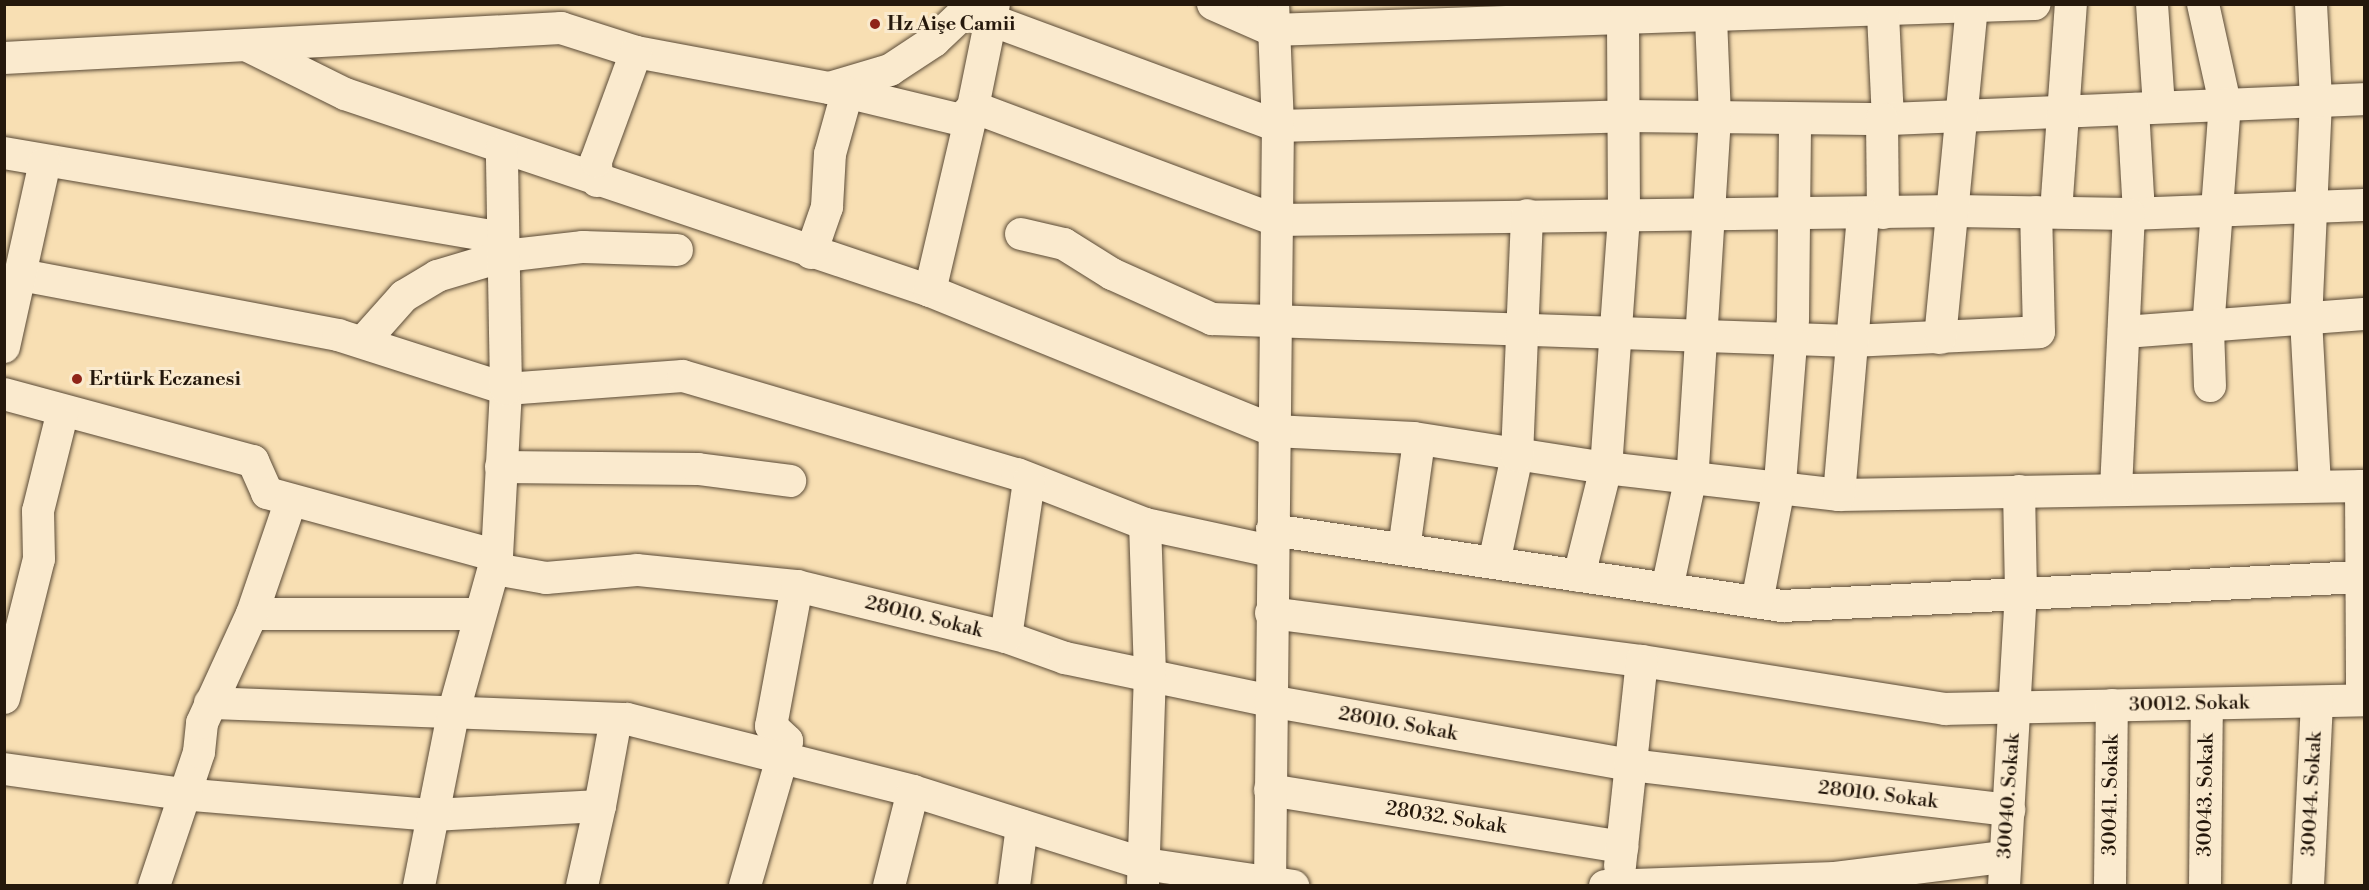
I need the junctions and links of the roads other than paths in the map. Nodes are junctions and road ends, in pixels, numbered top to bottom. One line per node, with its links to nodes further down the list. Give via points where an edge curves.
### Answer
1 (1213, 4): 11 (street)
2 (2035, 4): 8 (street)
3 (2071, 4): 23 (street)
4 (2152, 4): 22 (street)
5 (2203, 4): 20 (street)
6 (2310, 4): 19 (street)
7 (1925, 7): 8 (street); 10 (street)
8 (1972, 8): 25 (street)
9 (986, 10): 17 (street, via 890,70); 21 (street); 29 (street)
10 (1883, 14): 12 (street); 27 (street)
11 (1272, 17): 13 (street); 29 (street)
12 (1711, 19): 13 (street); 26 (street)
13 (1623, 21): 24 (street)
14 (250, 48): 15 (street, via 561,28); 16 (street); 30 (street, via 345,94)
15 (636, 52): 17 (street); 33 (street, via 596,161)
16 (4, 58)
17 (838, 91): 21 (street, via 961,120); 49 (street, via 826,207)
18 (2364, 99): 19 (street)
19 (2316, 101): 20 (street); 35 (street)
20 (2225, 104): 22 (street); 37 (street)
21 (973, 107): 45 (street); 51 (street)
22 (2146, 108): 23 (street); 42 (street)
23 (2062, 113): 25 (street); 38 (street)
24 (1627, 116): 26 (street); 29 (street); 41 (street)
25 (1965, 116): 27 (street); 36 (street)
26 (1715, 117): 28 (street); 39 (street)
27 (1885, 119): 28 (street); 40 (street)
28 (1795, 121): 44 (street)
29 (1278, 126): 45 (street)
30 (502, 150): 33 (street); 47 (street)
31 (4, 153): 32 (street)
32 (45, 162): 47 (street); 50 (street)
33 (597, 181): 49 (street)
34 (2364, 205): 35 (street)
35 (2309, 209): 37 (street); 53 (street)
36 (1955, 211): 38 (street); 40 (street); 60 (street)
37 (2217, 211): 42 (street); 56 (street)
38 (2046, 212): 42 (street); 60 (street, via 2039,332)
39 (1706, 213): 41 (street); 44 (street); 59 (street)
40 (1873, 213): 44 (street); 61 (street)
41 (1624, 214): 43 (street); 58 (street)
42 (2134, 214): 57 (street)
43 (1527, 215): 45 (street); 55 (street)
44 (1796, 215): 63 (street)
45 (1276, 220): 54 (street)
46 (1021, 234): 54 (street, via 1064,244 1112,274 1212,319)
47 (503, 247): 48 (street); 62 (street, via 437,276 404,297); 66 (street)
48 (677, 250)
49 (812, 253): 51 (street)
50 (21, 274): 62 (street); 64 (street)
51 (930, 291): 69 (street)
52 (2364, 314): 53 (street)
53 (2306, 319): 56 (street); 77 (street)
54 (1273, 323): 55 (street); 69 (street)
55 (1521, 327): 58 (street); 71 (street)
56 (2208, 329): 57 (street); 65 (street)
57 (2124, 332): 79 (street)
58 (1616, 336): 59 (street); 73 (street)
59 (1702, 338): 63 (street); 74 (street)
60 (1940, 338): 61 (street)
61 (1851, 341): 63 (street); 82 (street)
62 (363, 342): 66 (street)
63 (1789, 342): 80 (street)
64 (4, 347)
65 (2210, 386)
66 (506, 389): 72 (street); 76 (street, via 682,376)
67 (4, 394): 68 (street)
68 (63, 411): 83 (street, 28010. Sokak, via 253,461 267,493); 101 (street, via 38,512 39,559)
69 (1274, 430): 70 (street); 85 (street)
70 (1419, 441): 71 (street); 86 (street)
71 (1517, 456): 73 (street); 88 (street)
72 (501, 466): 75 (street, via 698,469); 87 (street)
73 (1606, 468): 74 (street); 89 (street)
74 (1691, 477): 80 (street); 92 (street)
75 (790, 481)
76 (1029, 481): 84 (street); 98 (street)
77 (2315, 486): 78 (street); 79 (street)
78 (2363, 486): 90 (street)
79 (2116, 489): 81 (street)
80 (1779, 490): 82 (street); 94 (street)
81 (2019, 491): 82 (street); 93 (street, 30040. Sokak)
82 (1839, 495)
83 (291, 500): 87 (street, 28010. Sokak); 95 (street)
84 (1145, 524): 85 (street); 100 (street)
85 (1272, 540): 86 (street); 97 (street)
86 (1404, 549): 88 (street)
87 (496, 563): 91 (street, 28010. Sokak, via 546,578 637,570); 96 (street)
88 (1494, 563): 89 (street)
89 (1579, 576): 92 (street)
90 (2361, 577): 93 (street); 102 (street)
91 (796, 586): 98 (street, 28010. Sokak); 111 (street, via 771,726 787,741)
92 (1667, 589): 94 (street)
93 (2021, 593): 94 (street, via 1782,606); 108 (street, 30040. Sokak)
94 (1757, 602)
95 (252, 614): 96 (street); 105 (street)
96 (480, 614): 109 (street)
97 (1271, 614): 99 (street, 30012. Sokak); 103 (street)
98 (1006, 638): 100 (street, 28010. Sokak, via 1065,658)
99 (1642, 661): 108 (street, 30012. Sokak, via 1945,709); 112 (street)
100 (1150, 674): 103 (street, 28010. Sokak); 123 (street)
101 (4, 698)
102 (2363, 700): 104 (street, 30012. Sokak)
103 (1270, 701): 112 (street, 28010. Sokak); 114 (street)
104 (2317, 702): 107 (street, 30012. Sokak); 135 (street, 30044. Sokak)
105 (210, 703): 109 (street); 116 (street, via 199,752)
106 (2112, 705): 107 (street, 30012. Sokak); 108 (street, 30012. Sokak); 133 (street, 30041. Sokak)
107 (2207, 705): 134 (street, 30043. Sokak)
108 (2014, 707): 118 (street, 30040. Sokak)
109 (453, 714): 110 (street); 119 (street)
110 (616, 719): 111 (street); 117 (street)
111 (783, 756): 115 (street); 129 (street)
112 (1631, 765): 118 (street, 28010. Sokak); 121 (street)
113 (4, 769): 116 (street)
114 (1270, 790): 121 (street, 28032. Sokak); 125 (street)
115 (914, 791): 120 (street); 130 (street)
116 (181, 794): 119 (street); 126 (street)
117 (600, 806): 119 (street); 128 (street)
118 (2009, 810): 122 (street, 30040. Sokak)
119 (433, 814): 127 (street)
120 (1022, 826): 123 (street); 131 (street)
121 (1622, 847): 132 (street)
122 (2004, 871): 124 (street)
123 (1143, 875): 125 (street)
124 (1835, 882): 132 (street)
125 (1278, 884)
126 (154, 885)
127 (419, 885)
128 (582, 885)
129 (745, 885)
130 (889, 885)
131 (1014, 885)
132 (1612, 885)
133 (2110, 885)
134 (2205, 885)
135 (2308, 885)

